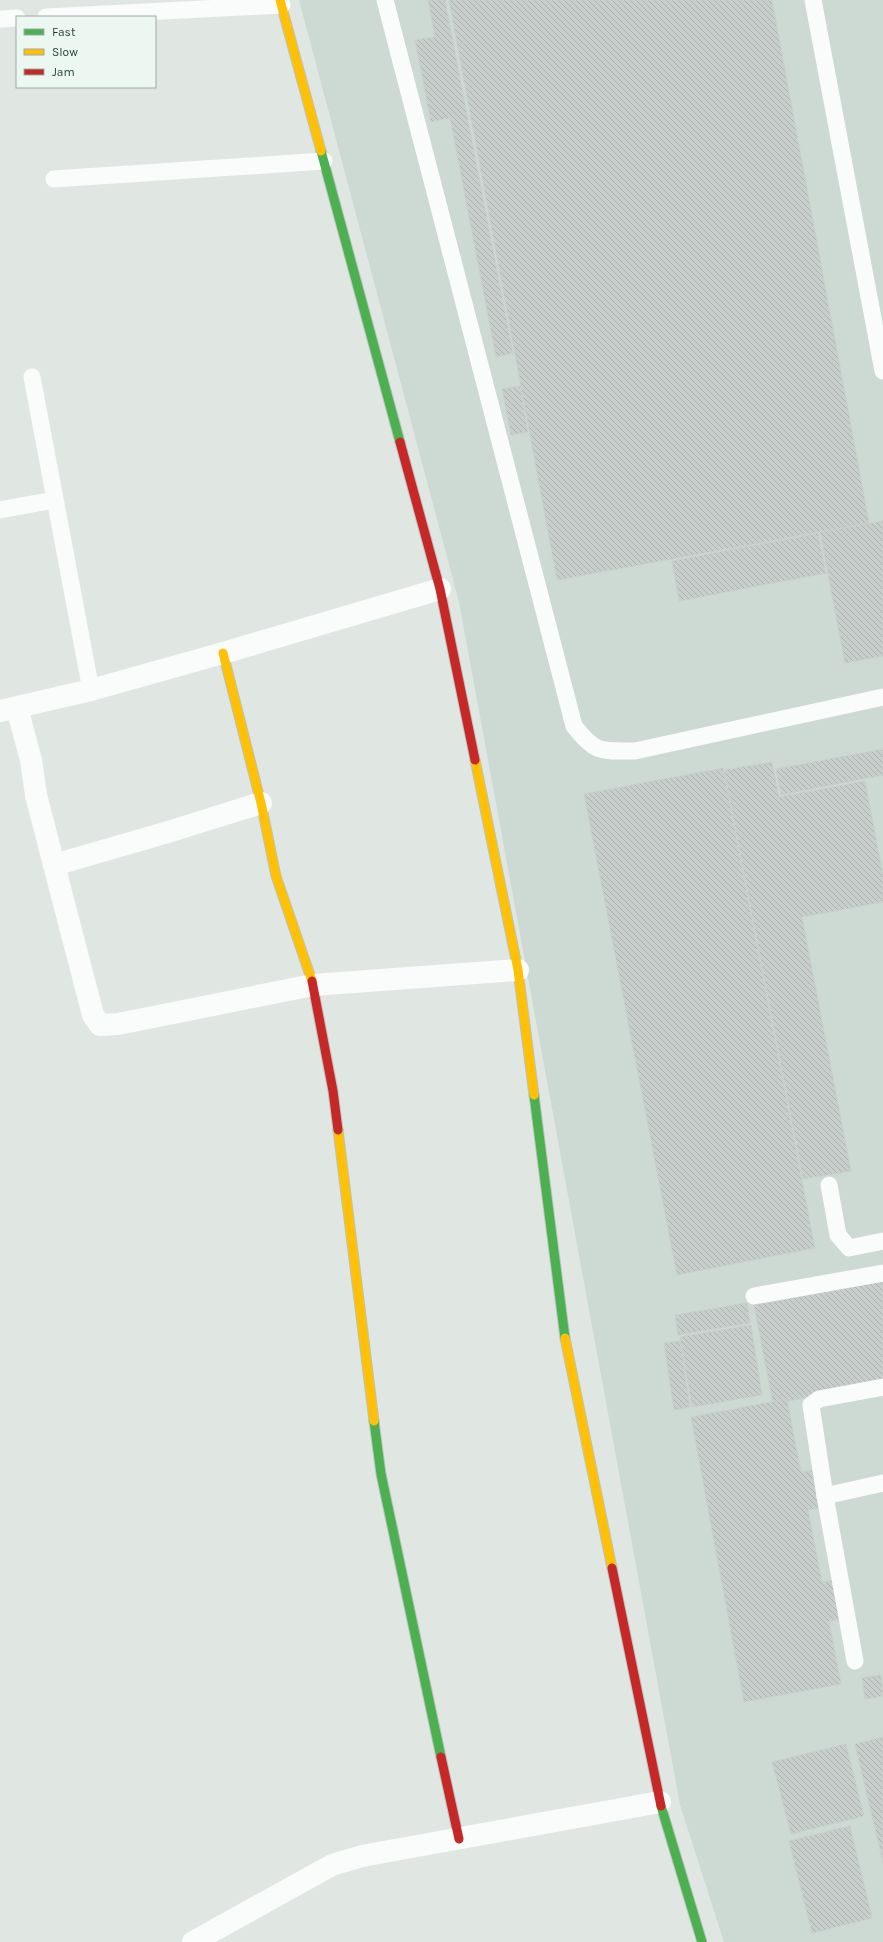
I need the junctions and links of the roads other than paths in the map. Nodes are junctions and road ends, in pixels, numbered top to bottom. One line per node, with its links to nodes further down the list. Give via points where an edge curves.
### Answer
1 (385, 0): 16 (lane, via 574,726 586,741 603,751 635,751)
2 (813, 0): 9 (lane)
3 (281, 3): 4 (lane); 7 (street)
4 (63, 16)
5 (16, 18): 6 (lane)
6 (0, 19)
7 (324, 161): 8 (lane); 13 (street)
8 (54, 179)
9 (883, 371)
10 (32, 377): 11 (lane)
11 (54, 500): 12 (lane); 15 (lane)
12 (0, 510)
13 (440, 589): 14 (street); 20 (street)
14 (223, 653): 15 (street); 18 (street)
15 (91, 690): 17 (street)
16 (883, 697)
17 (9, 709): 19 (street, via 30,760)
18 (260, 803): 19 (street); 21 (street, via 276,876)
19 (54, 865): 21 (street, via 93,1015 100,1025 118,1024)
20 (518, 970): 21 (street); 30 (street, via 567,1352)
21 (314, 985): 31 (street, via 333,1091 381,1474)
22 (829, 1185): 23 (lane, via 838,1235 849,1248)
23 (883, 1241)
24 (883, 1273): 25 (lane)
25 (754, 1296)
26 (883, 1387): 28 (lane, via 819,1399 811,1405)
27 (883, 1483): 28 (lane)
28 (825, 1496): 29 (lane)
29 (856, 1661)
30 (660, 1802): 31 (street); 33 (street)
31 (460, 1839): 32 (street, via 362,1856 332,1865)
32 (193, 1942)
33 (702, 1942)

